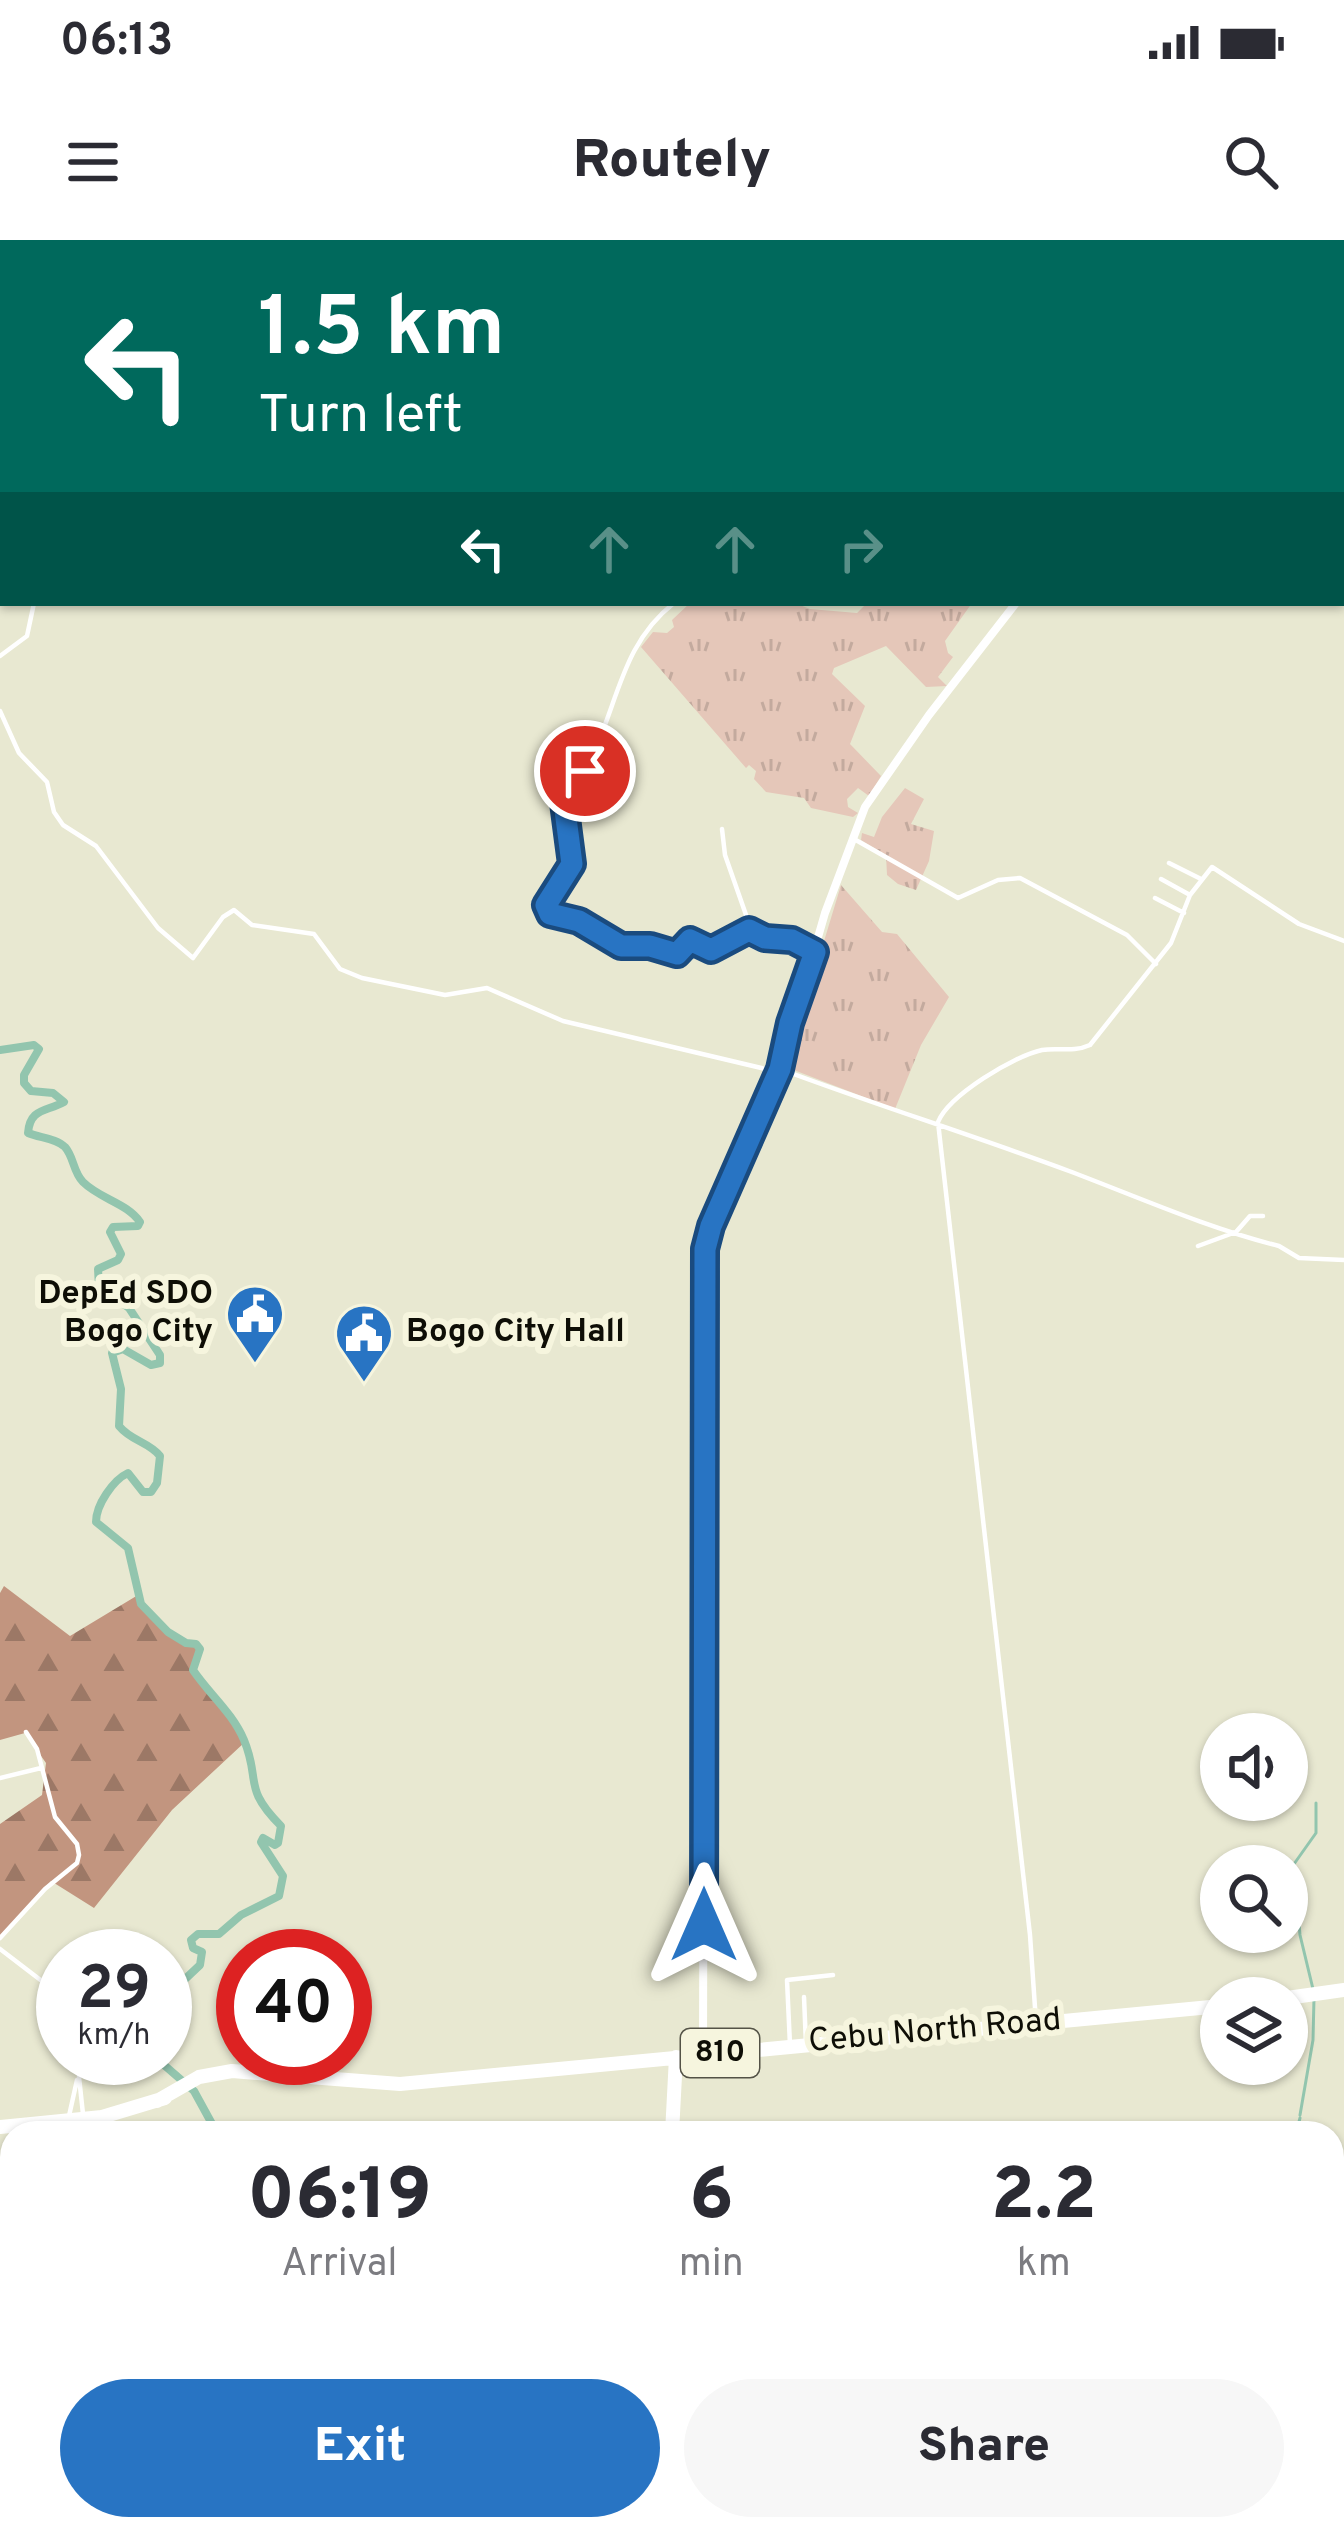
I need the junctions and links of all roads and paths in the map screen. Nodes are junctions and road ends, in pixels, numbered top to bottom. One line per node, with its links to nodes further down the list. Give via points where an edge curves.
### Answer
1 (33, 606): 4 (street, via 26,635)
2 (670, 606): 14 (street, via 636,646 585,771 563,795 572,864 540,913 579,921 621,946 670,954 690,940 711,950 749,930)
3 (1014, 606): 7 (street, via 888,772)
4 (0, 656)
5 (0, 712): 20 (street, via 19,753 47,782 63,825 96,846 158,928 193,958 234,910 252,925 314,934 340,969 362,978 445,995 487,988 563,1021)
6 (722, 829): 14 (street)
7 (854, 839): 16 (street); 18 (street, via 958,898 1020,878 1127,935)
8 (1169, 863): 10 (street)
9 (1161, 879): 11 (street)
10 (1201, 879): 11 (street); 15 (street, via 1212,867 1222,871 1299,924)
11 (1190, 895): 13 (street)
12 (1155, 898): 13 (street)
13 (1184, 913): 17 (street)
14 (753, 935): 16 (street)
15 (1344, 941)
16 (815, 952): 20 (street)
17 (1164, 953): 18 (street); 19 (street)
18 (1150, 958): 19 (street)
19 (1156, 964): 21 (street, via 1090,1046 1042,1050 1004,1068 967,1087)
20 (779, 1071): 21 (street); 39 (street, via 705,1249)
21 (938, 1122): 23 (street); 37 (street)
22 (1263, 1216): 23 (street, via 1250,1216)
23 (1236, 1232): 24 (street); 25 (street, via 1299,1258)
24 (1198, 1246)
25 (1344, 1260)
26 (26, 1732): 27 (street)
27 (42, 1768): 28 (street); 29 (street, via 79,1859)
28 (0, 1778)
29 (0, 1938)
30 (0, 1949): 32 (street)
31 (833, 1975): 38 (street, via 787,1980)
32 (36, 1977)
33 (1344, 1990): 34 (highway)
34 (1308, 1995)
35 (804, 1997): 38 (street)
36 (1200, 2008): 37 (highway, Cebu North Road / 810)
37 (1036, 2022): 38 (highway, Cebu North Road / 810)
38 (798, 2045): 39 (highway, Cebu North Road / 810)
39 (703, 2054): 40 (highway, Cebu North Road / 810)
40 (676, 2056): 44 (highway, Cebu North Road / 810, via 400,2084 219,2073); 45 (highway)
41 (76, 2085): 43 (street, via 70,2100)
42 (79, 2085): 43 (street)
43 (77, 2121)
44 (111, 2121)
45 (673, 2121)

